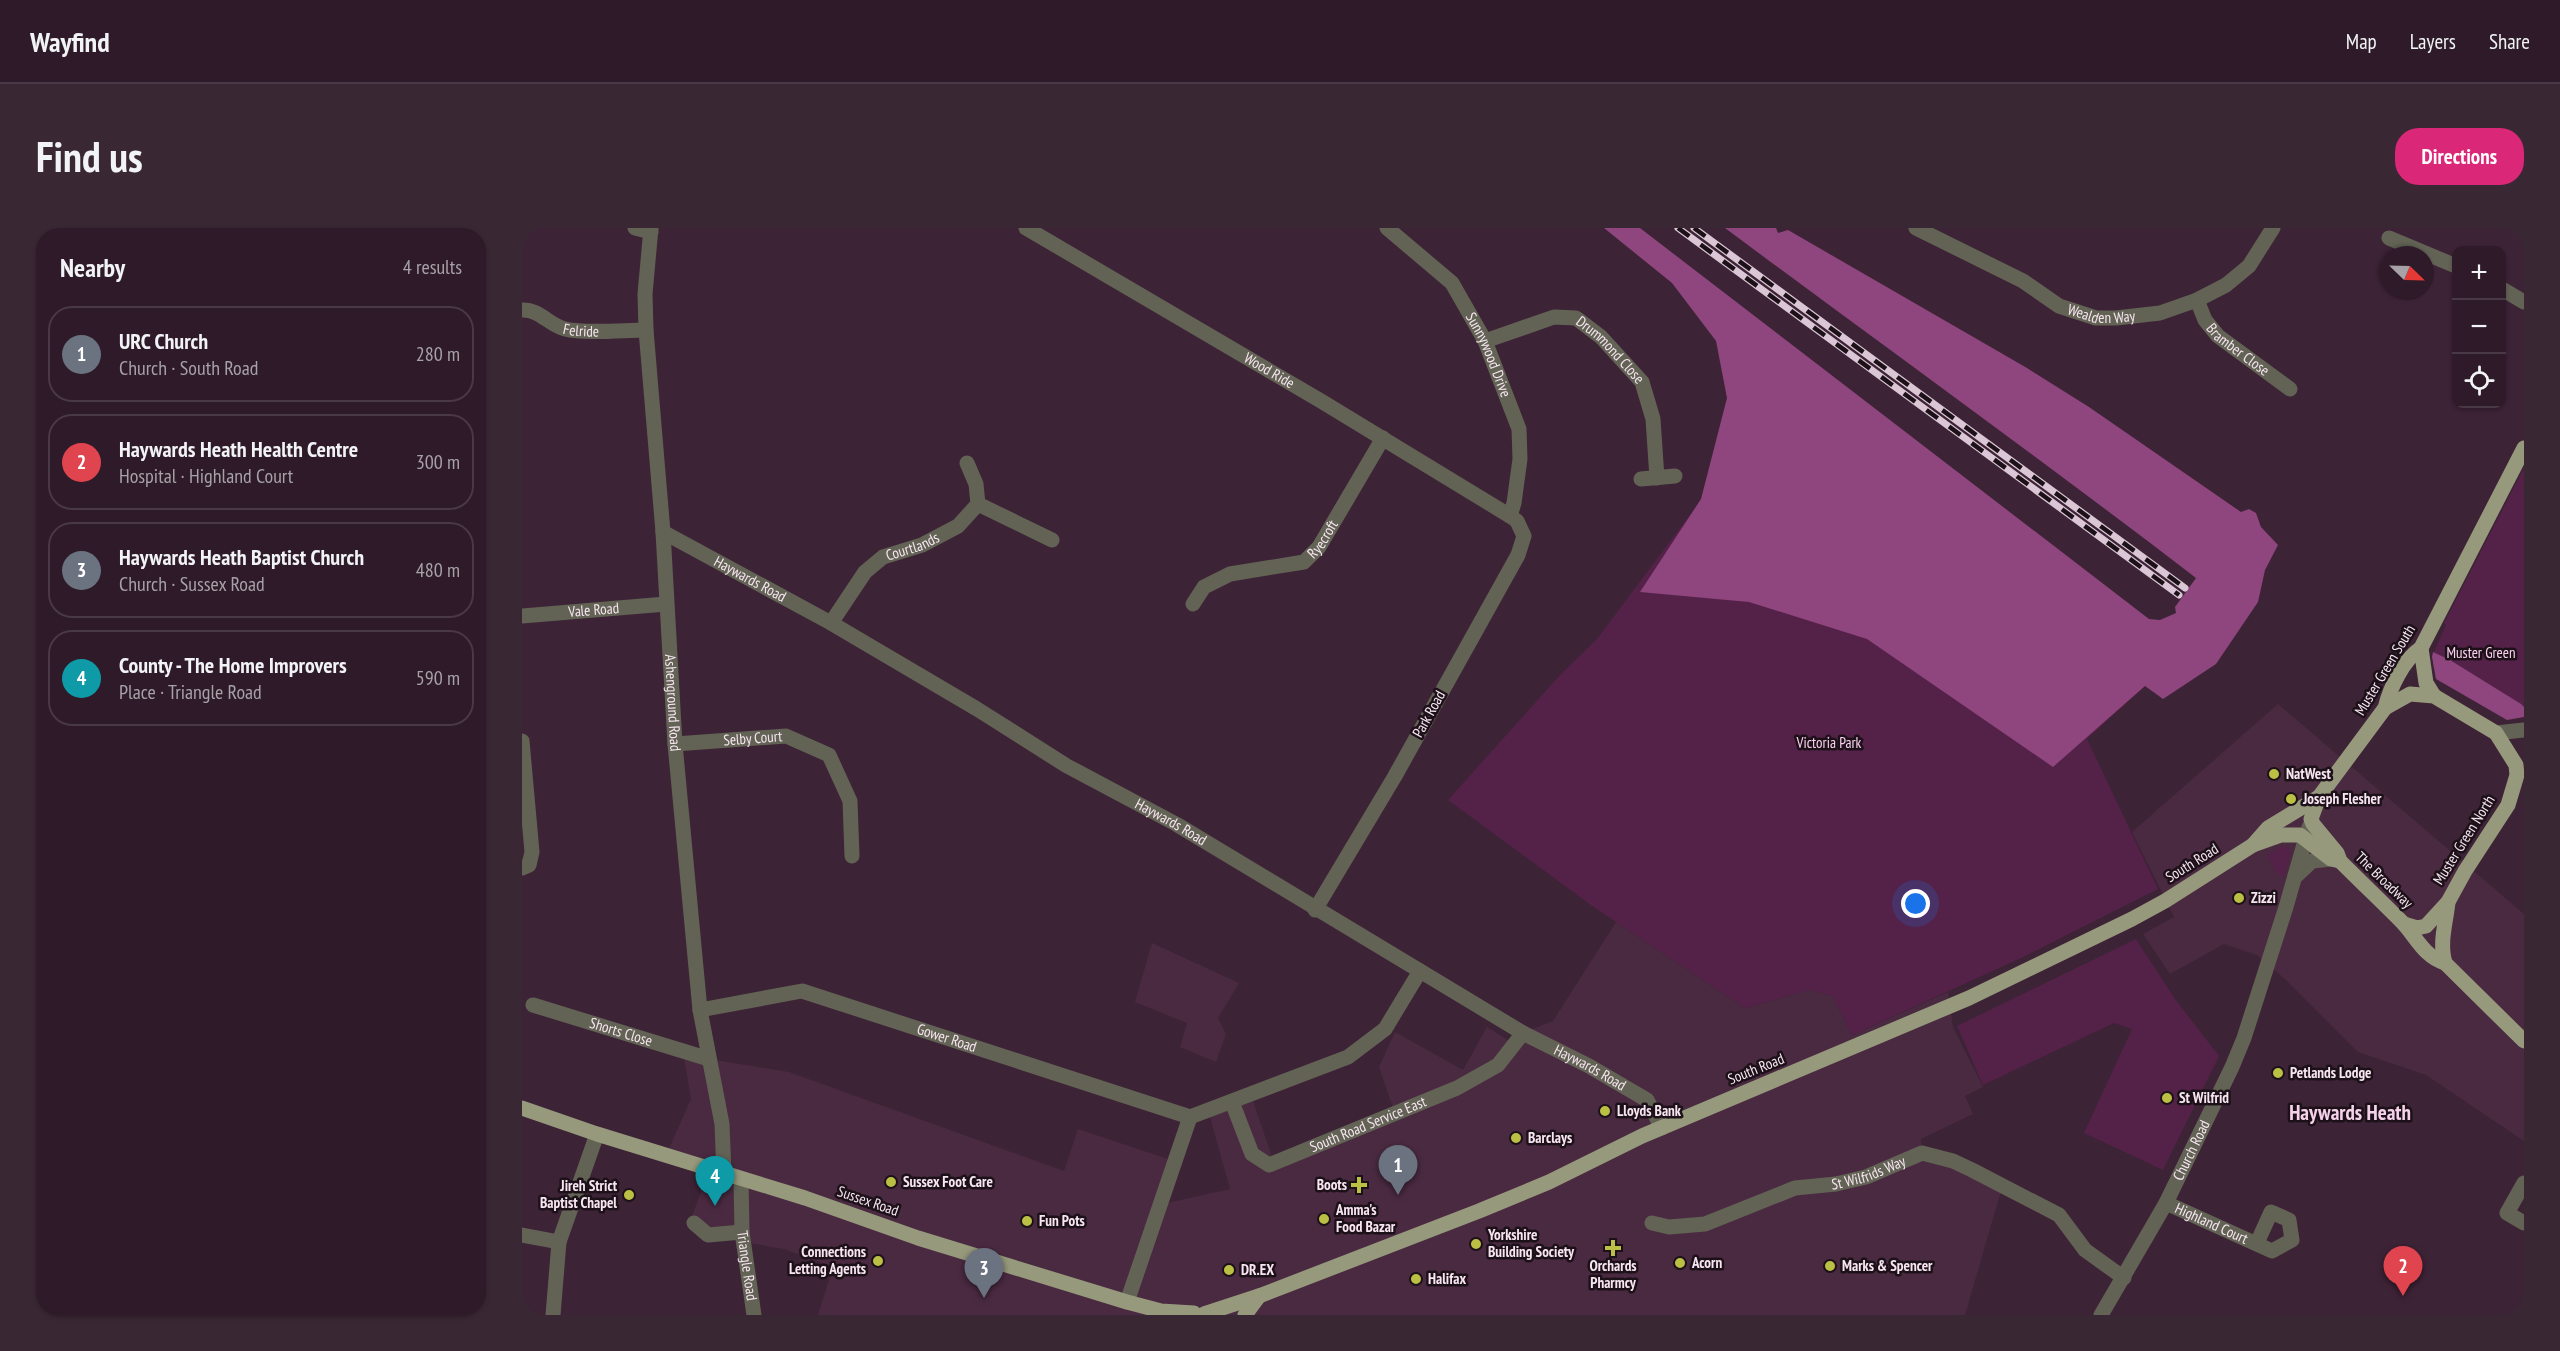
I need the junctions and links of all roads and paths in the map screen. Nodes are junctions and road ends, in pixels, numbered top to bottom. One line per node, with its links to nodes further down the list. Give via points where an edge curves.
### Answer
1 (635, 228): 6 (street)
2 (1026, 228): 16 (street, Wood Ride)
3 (1386, 228): 14 (street, Sunnywood Drive, via 1452,283)
4 (1916, 228): 10 (street, Wealden Way, via 2023,281 2059,306 2096,318 2160,313)
5 (2273, 228): 10 (street, Wealden Way, via 2249,266 2226,285)
6 (651, 230): 13 (street, Ashenground Road)
7 (2389, 238): 8 (street)
8 (2452, 264)
9 (2506, 291): 11 (street)
10 (2197, 300): 15 (street, Bramber Close, via 2205,320 2218,336)
11 (2524, 302)
12 (522, 310): 13 (street, Felride, via 567,329)
13 (646, 330): 24 (street, Ashenground Road)
14 (1485, 341): 20 (street, Drummond Close, via 1554,317 1576,318 1600,337 1642,382 1653,419); 23 (street, Sunnywood Drive, via 1519,429 1520,459)
15 (2290, 390)
16 (1383, 438): 23 (street, Wood Ride); 27 (street, Ryecroft, via 1319,547 1304,562 1230,574 1204,587)
17 (2524, 448): 30 (main road, Muster Green South)
18 (967, 462): 22 (street, via 976,484)
19 (1675, 476): 20 (street)
20 (1657, 478): 21 (street)
21 (1641, 479)
22 (978, 504): 25 (street); 29 (street, Courtlands, via 958,526 883,557 865,572)
23 (1510, 516): 47 (street, Park Road, via 1524,536 1518,555)
24 (663, 532): 26 (street, Ashenground Road); 29 (street, Haywards Road)
25 (1052, 540)
26 (666, 604): 28 (street, Vale Road); 36 (street, Ashenground Road)
27 (1194, 604)
28 (522, 616)
29 (831, 624): 47 (street, Haywards Road)
30 (2421, 648): 31 (main road, via 2426,683); 32 (main road, Muster Green South, via 2412,654)
31 (2434, 696): 32 (main road, via 2410,694); 34 (main road)
32 (2385, 708): 38 (main road, Muster Green South)
33 (2524, 730): 34 (street)
34 (2496, 734): 37 (main road)
35 (522, 741): 44 (street, via 532,852 529,865)
36 (675, 744): 42 (street, Selby Court, via 786,736 829,754 850,801); 52 (street, Ashenground Road)
37 (2521, 770): 46 (main road, Muster Green North, via 2508,805)
38 (2319, 797): 39 (main road); 41 (main road, Muster Green South, via 2268,828)
39 (2311, 819): 40 (street, Church Road); 43 (main road, The Broadway, via 2337,853)
40 (2306, 837): 41 (main road, via 2291,833); 43 (main road, The Broadway); 45 (street, Church Road)
41 (2253, 845): 59 (main road, South Road, via 2165,901 2052,959)
42 (852, 856)
43 (2336, 860): 45 (street, via 2312,861); 48 (main road, The Broadway)
44 (522, 868)
45 (2296, 876): 64 (street, Church Road, via 2244,1038)
46 (2448, 902): 48 (main road, The Broadway, via 2426,926); 49 (main road, via 2441,951)
47 (1316, 910): 50 (street, Haywards Road)
48 (2404, 924): 49 (main road, The Broadway, via 2422,947)
49 (2445, 963): 54 (main road, The Broadway)
50 (1420, 971): 53 (street, Haywards Road); 56 (street, via 1385,1029 1348,1057)
51 (533, 1005): 55 (street, Shorts Close)
52 (700, 1010): 55 (street, Ashenground Road); 58 (street, Gower Road, via 802,991)
53 (1523, 1033): 56 (street, South Road Service East, via 1498,1065 1457,1088 1269,1165 1252,1154); 59 (street, Haywards Road, via 1647,1100)
54 (2524, 1041)
55 (709, 1059): 61 (street, Ashenground Road, via 722,1124)
56 (1233, 1102): 58 (street)
57 (522, 1108): 60 (main road, Sussex Road)
58 (1190, 1117): 74 (street)
59 (1662, 1128): 73 (main road, South Road, via 1549,1182)
60 (597, 1134): 61 (main road, Sussex Road); 70 (street)
61 (724, 1174): 62 (main road, Sussex Road)
62 (741, 1179): 68 (street, Triangle Road); 74 (main road, Sussex Road)
63 (2524, 1183): 67 (street, via 2507,1213)
64 (2166, 1203): 71 (street, Highland Court); 72 (street, Church Road)
65 (694, 1223): 68 (street, via 708,1235)
66 (1652, 1223): 72 (street, St Wilfrids Way, via 1669,1227 1705,1224 1795,1188 1866,1177 1922,1154 1953,1161 2059,1215 2085,1250)
67 (2524, 1223)
68 (742, 1232): 77 (street, Triangle Road)
69 (522, 1236): 70 (street)
70 (559, 1242): 76 (street)
71 (2257, 1243)
72 (2124, 1278): 80 (street, Church Road)
73 (1259, 1296): 75 (main road, South Road); 79 (main road)
74 (1126, 1302): 75 (main road, Sussex Road, via 1161,1311); 78 (main road, Sussex Road)
75 (1197, 1314)
76 (553, 1315)
77 (754, 1315)
78 (1142, 1315)
79 (1245, 1315)
80 (2101, 1315)

